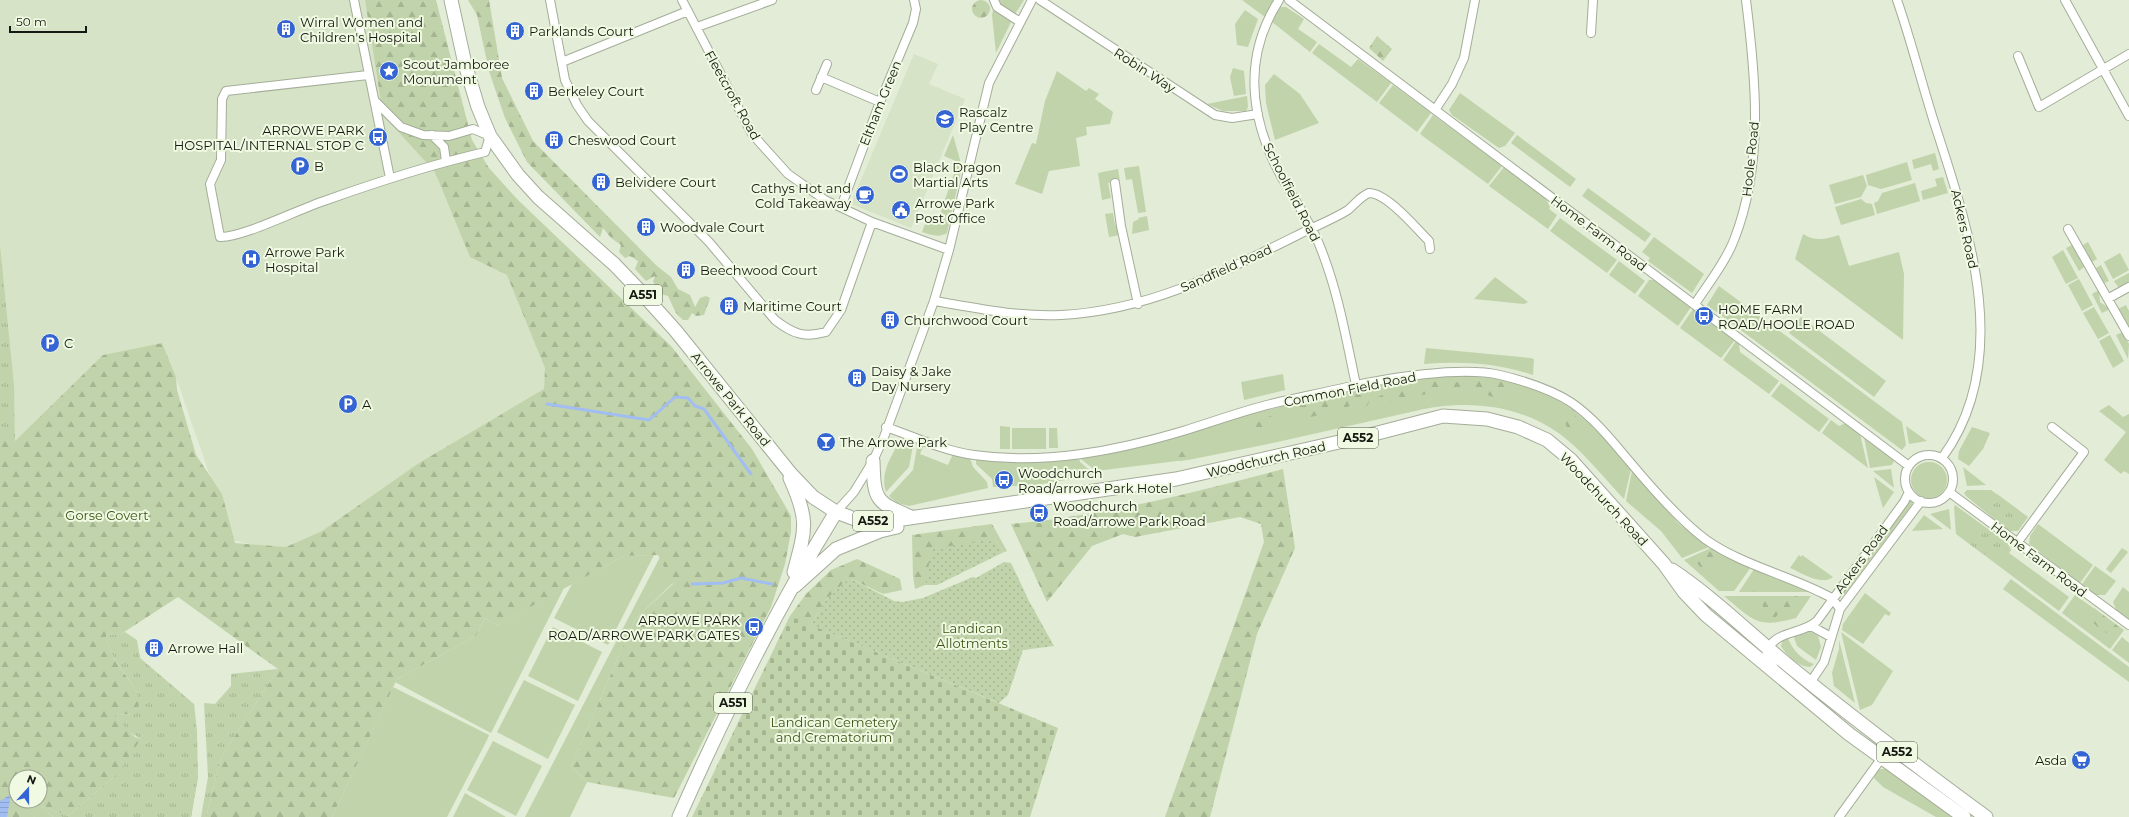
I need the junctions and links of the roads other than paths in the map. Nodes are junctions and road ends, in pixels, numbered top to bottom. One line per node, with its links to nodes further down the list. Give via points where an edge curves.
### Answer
1 (354, 0): 26 (street)
2 (451, 0): 35 (main road, Arrowe Park Road / A551, via 464,64)
3 (550, 0): 23 (street)
4 (682, 0): 17 (street, Fleetcroft Road)
5 (772, 0): 19 (street)
6 (914, 0): 30 (street, Eltham Green, via 916,9 913,23)
7 (994, 0): 18 (street, via 996,7)
8 (1032, 0): 18 (street)
9 (1040, 0): 32 (street, Robin Way, via 1215,115 1232,118)
10 (1279, 0): 32 (street, Schoolfield Road, via 1266,22 1253,70)
11 (1289, 0): 31 (street, Home Farm Road)
12 (1474, 0): 31 (street, via 1464,58 1452,84)
13 (1592, 0): 20 (street)
14 (1746, 0): 49 (street, Hoole Road, via 1753,56 1755,112 1750,180 1734,241)
15 (1897, 0): 54 (street, Ackers Road, via 1961,205 1978,295 1980,333 1977,380 1956,439)
16 (2065, 0): 25 (street)
17 (688, 11): 19 (street, Fleetcroft Road); 23 (street)
18 (1020, 22): 44 (street, via 988,83)
19 (697, 27): 39 (street, Fleetcroft Road, via 752,134 788,174 825,200)
20 (1591, 34)
21 (2129, 54): 25 (street)
22 (2018, 56): 25 (street, via 2038,107)
23 (562, 62): 40 (street, via 570,93 588,122 710,242 775,320 794,333 816,335 826,332 835,322)
24 (827, 64): 27 (street)
25 (2102, 69): 33 (street)
26 (368, 75): 29 (street); 37 (street, via 226,91 222,98 221,160 210,184 220,237 241,233)
27 (821, 77): 28 (street); 30 (street)
28 (816, 90)
29 (375, 101): 34 (street, via 401,127 423,135); 37 (street)
30 (880, 102): 39 (street, Eltham Green)
31 (1435, 110): 49 (street, Home Farm Road)
32 (1258, 114): 41 (street, Schoolfield Road, via 1273,160)
33 (2129, 116)
34 (432, 135): 35 (street, via 449,136 473,129); 36 (street, via 444,147)
35 (490, 136): 36 (street, via 485,152); 56 (main road, Arrowe Park Road / A551, via 518,175 538,197 614,264 675,330)
36 (446, 161): 37 (street)
37 (390, 178)
38 (1115, 183): 48 (street, via 1121,226)
39 (841, 207): 40 (street, Fleetcroft Road)
40 (872, 222): 44 (street, Fleetcroft Road)
41 (1311, 229): 43 (street, Sandfield Road, via 1346,211 1364,195 1373,193 1382,196 1425,236); 48 (street, Sandfield Road, via 1174,292); 51 (street, Schoolfield Road, via 1319,244 1337,298)
42 (2068, 229): 46 (street)
43 (1430, 249)
44 (949, 250): 47 (street)
45 (2129, 287): 46 (street)
46 (2109, 298): 50 (street)
47 (934, 302): 48 (street, Sandfield Road, via 1037,315 1088,313); 52 (street)
48 (1138, 304)
49 (1695, 304): 57 (street, Home Farm Road)
50 (2129, 336)
51 (1356, 385): 52 (street, Common Field Road, via 1271,404 1180,432 1104,451 1061,456 1016,459 973,455); 67 (street, Common Field Road, via 1416,376 1472,372 1497,374 1556,394 1573,404 1603,430 1682,518 1705,538 1732,555)
52 (886, 427): 55 (street)
53 (2052, 427): 64 (street, via 2084,452)
54 (1942, 458): 57 (street, via 1927,455 1914,460); 59 (street, via 1948,463 1953,477)
55 (873, 461): 62 (street, via 851,496); 63 (main road, via 878,497 886,507)
56 (784, 466): 62 (main road, Arrowe Park Road / A551, via 813,497); 66 (main road, via 802,505 805,529)
57 (1909, 466): 58 (street, via 1905,479)
58 (1909, 492): 60 (street); 67 (street, Ackers Road)
59 (1949, 492): 60 (street, via 1937,502); 64 (street, Home Farm Road)
60 (1921, 501): 68 (street, Ackers Road)
61 (962, 509): 63 (main road, Woodchurch Road / A552); 65 (main road, Woodchurch Road / A552, via 1176,479 1443,416 1487,419 1518,427 1547,440 1571,460); 66 (main road, via 880,531 836,549)
62 (836, 512): 63 (main road, Woodchurch Road / A552, via 855,519 882,522); 66 (main road, A551)
63 (912, 517)
64 (2017, 543): 69 (street, Home Farm Road)
65 (1664, 564): 72 (main road, Woodchurch Road / A552, via 1692,583); 74 (main road, Woodchurch Road / A552, via 1684,592 1706,615)
66 (789, 591): 78 (main road, A551, via 703,764)
67 (1832, 598): 68 (street); 70 (street, Ackers Road)
68 (1840, 609): 71 (street, Ackers Road)
69 (2129, 625)
70 (1811, 626): 71 (street); 72 (street, via 1784,634)
71 (1831, 637): 73 (street, Ackers Road, via 1824,662)
72 (1768, 648): 73 (main road, Woodchurch Road / A552); 74 (street, via 1766,656 1772,666)
73 (1810, 683): 75 (main road, Woodchurch Road / A552)
74 (1818, 708): 76 (main road, Woodchurch Road / A552)
75 (1872, 732): 77 (main road, via 1873,742 1941,795); 80 (main road, Woodchurch Road / A552)
76 (1881, 759): 77 (main road, Woodchurch Road / A552); 79 (street)
77 (1960, 815)
78 (680, 817)
79 (1839, 817)
80 (1986, 817)

